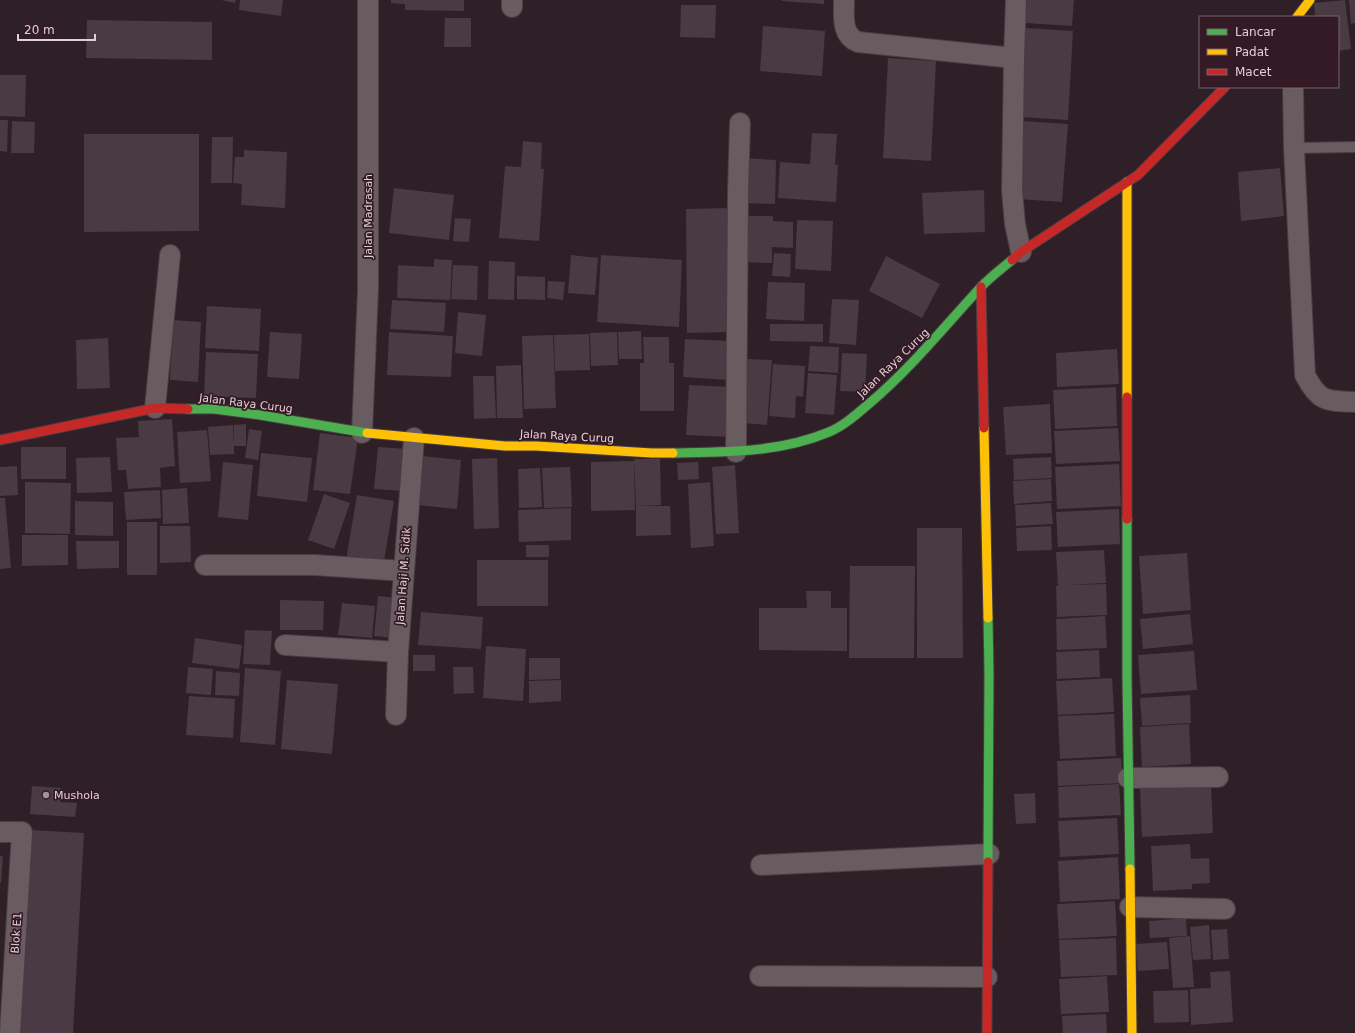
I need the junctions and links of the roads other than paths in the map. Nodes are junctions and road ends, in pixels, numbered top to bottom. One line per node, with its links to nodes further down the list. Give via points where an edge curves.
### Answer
1 (368, 0): 18 (street, Jalan Madrasah, via 368,290)
2 (844, 0): 6 (street, via 844,25 850,36 858,42)
3 (1016, 0): 6 (street)
4 (1310, 0): 5 (street)
5 (1298, 16)
6 (1014, 58): 13 (street, via 1012,191)
7 (1224, 88): 12 (street, Jalan Raya Curug)
8 (1293, 88): 11 (street)
9 (740, 123): 21 (street)
10 (1355, 147): 11 (lane)
11 (1294, 148): 16 (street, via 1305,375 1319,396 1329,400)
12 (1128, 182): 13 (street, Jalan Raya Curug); 28 (street)
13 (1021, 252): 15 (street, Jalan Raya Curug)
14 (170, 255): 17 (street)
15 (981, 287): 21 (street, Jalan Raya Curug, via 889,387 852,418 830,432 794,444); 30 (street, via 989,672)
16 (1355, 402)
17 (155, 408): 18 (street, Jalan Raya Curug, via 214,409); 20 (street, Jalan Raya Curug)
18 (362, 432): 19 (street, Jalan Raya Curug)
19 (414, 438): 21 (street, Jalan Raya Curug, via 505,446 652,453); 23 (street, Jalan Haji M. Sidik)
20 (0, 440)
21 (736, 452)
22 (205, 565): 23 (street, via 315,565)
23 (404, 571): 25 (street, Jalan Haji M. Sidik)
24 (285, 645): 25 (street)
25 (398, 652): 26 (street, Jalan Haji M. Sidik)
26 (396, 715)
27 (1218, 777): 28 (street)
28 (1128, 778): 32 (street)
29 (0, 832): 36 (street, Blok E1, via 22,832)
30 (989, 854): 31 (street); 35 (street)
31 (761, 865)
32 (1130, 907): 33 (street); 38 (street)
33 (1225, 909)
34 (760, 976): 35 (street)
35 (987, 977): 37 (street)
36 (10, 1033)
37 (987, 1033)
38 (1132, 1033)

